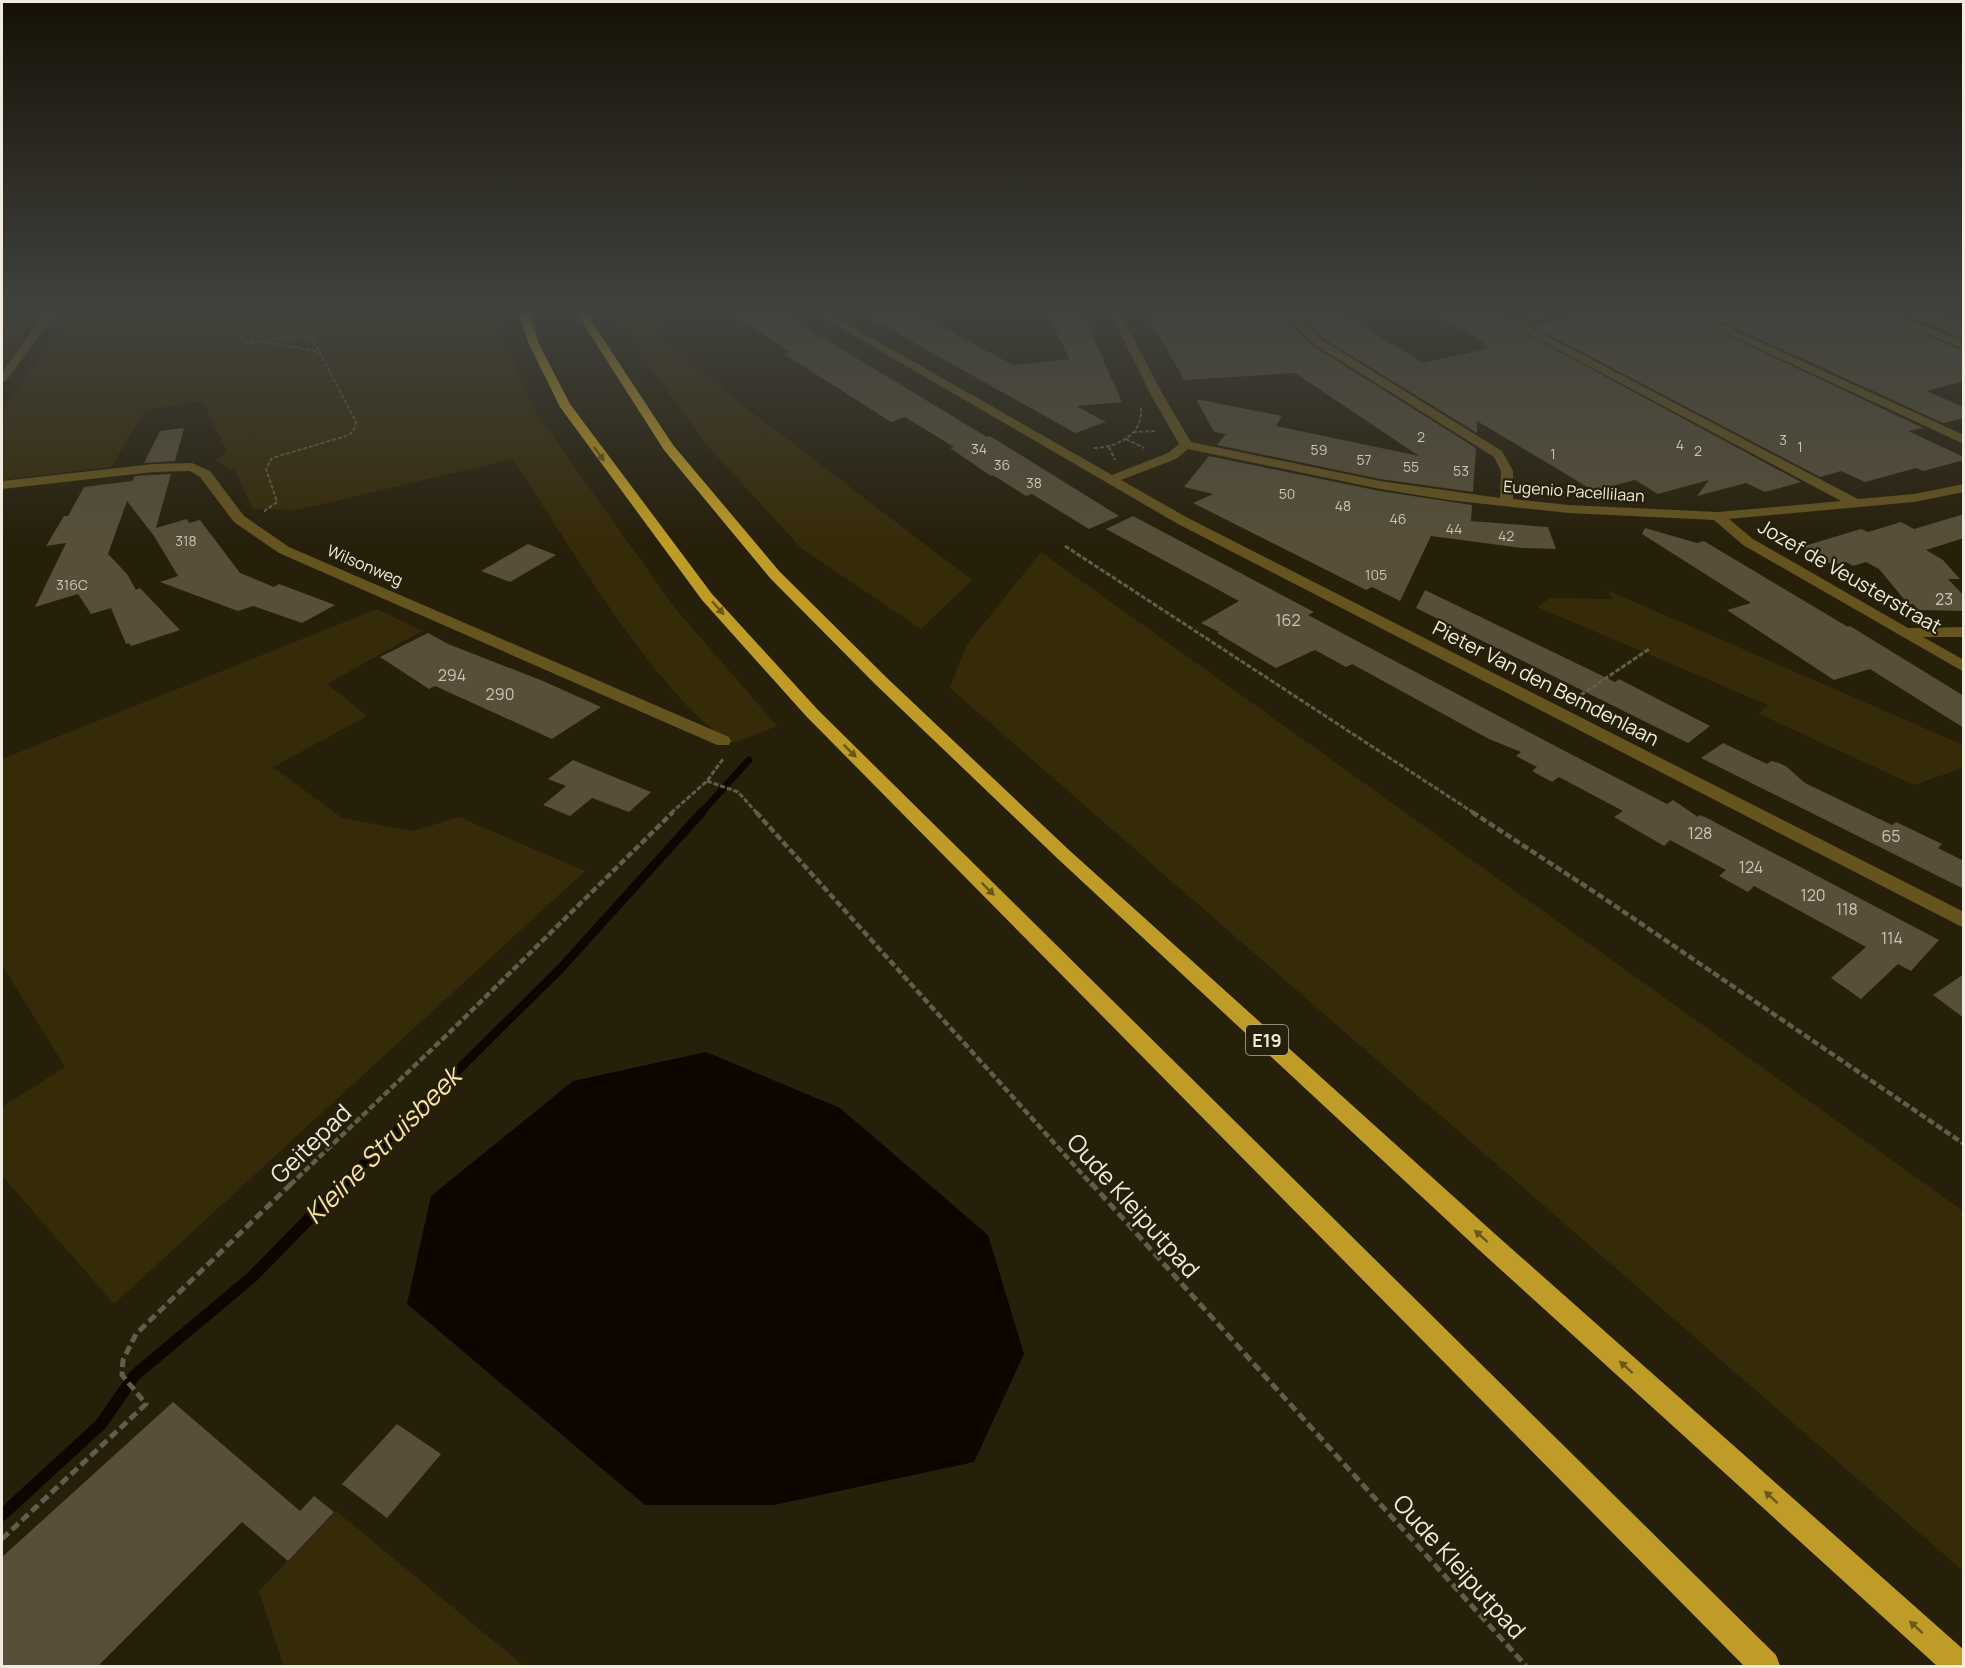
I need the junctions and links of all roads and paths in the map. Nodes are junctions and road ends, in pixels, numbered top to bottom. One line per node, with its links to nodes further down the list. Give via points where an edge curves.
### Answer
1 (337, 388): 19 (path, via 356,427 353,432 272,459 266,469 277,502)
2 (556, 388): 32 (highway, one-way to 32, via 564,405 707,597 812,713)
3 (630, 388): 33 (highway, E19, one-way to 3, via 1486,1241 1063,854 881,681 775,575 668,447)
4 (951, 388): 13 (street, Pieter Van den Bemdenlaan)
5 (1153, 388): 9 (street)
6 (1392, 388): 16 (street, via 1498,454 1507,464)
7 (1637, 388): 17 (street)
8 (1850, 388): 10 (street)
9 (1157, 395): 11 (street); 12 (path, via 1139,403 1142,416 1126,439 1111,447)
10 (1964, 440)
11 (1186, 446): 13 (street, via 1172,456); 16 (street, Eugenio Pacellilaan, via 1380,485)
12 (1088, 448)
13 (1111, 480): 25 (street, Pieter Van den Bemdenlaan, via 1183,522)
14 (2, 485): 19 (street, Wilsonweg, via 192,467 205,474)
15 (1964, 488): 17 (street, Eugenio Pacellilaan)
16 (1506, 503): 18 (street, Eugenio Pacellilaan)
17 (1857, 504): 18 (street, Eugenio Pacellilaan)
18 (1718, 516): 22 (street, Jozef de Veusterstraat, via 1748,542)
19 (245, 524): 26 (street, Wilsonweg, via 284,550)
20 (1065, 546): 29 (path, via 1605,899)
21 (1964, 632): 22 (street)
22 (1905, 633): 24 (street, Jozef de Veusterstraat)
23 (1649, 649): 25 (path)
24 (1964, 667)
25 (1557, 711): 28 (street, Pieter Van den Bemdenlaan)
26 (723, 741)
27 (707, 781): 30 (path, Geitepad, via 136,1334 123,1360 122,1375 146,1404); 31 (path, Oude Kleiputpad, via 738,792)
28 (1964, 921)
29 (1964, 1144)
30 (2, 1539)
31 (1526, 1666)
32 (1765, 1666)
33 (1959, 1666)

